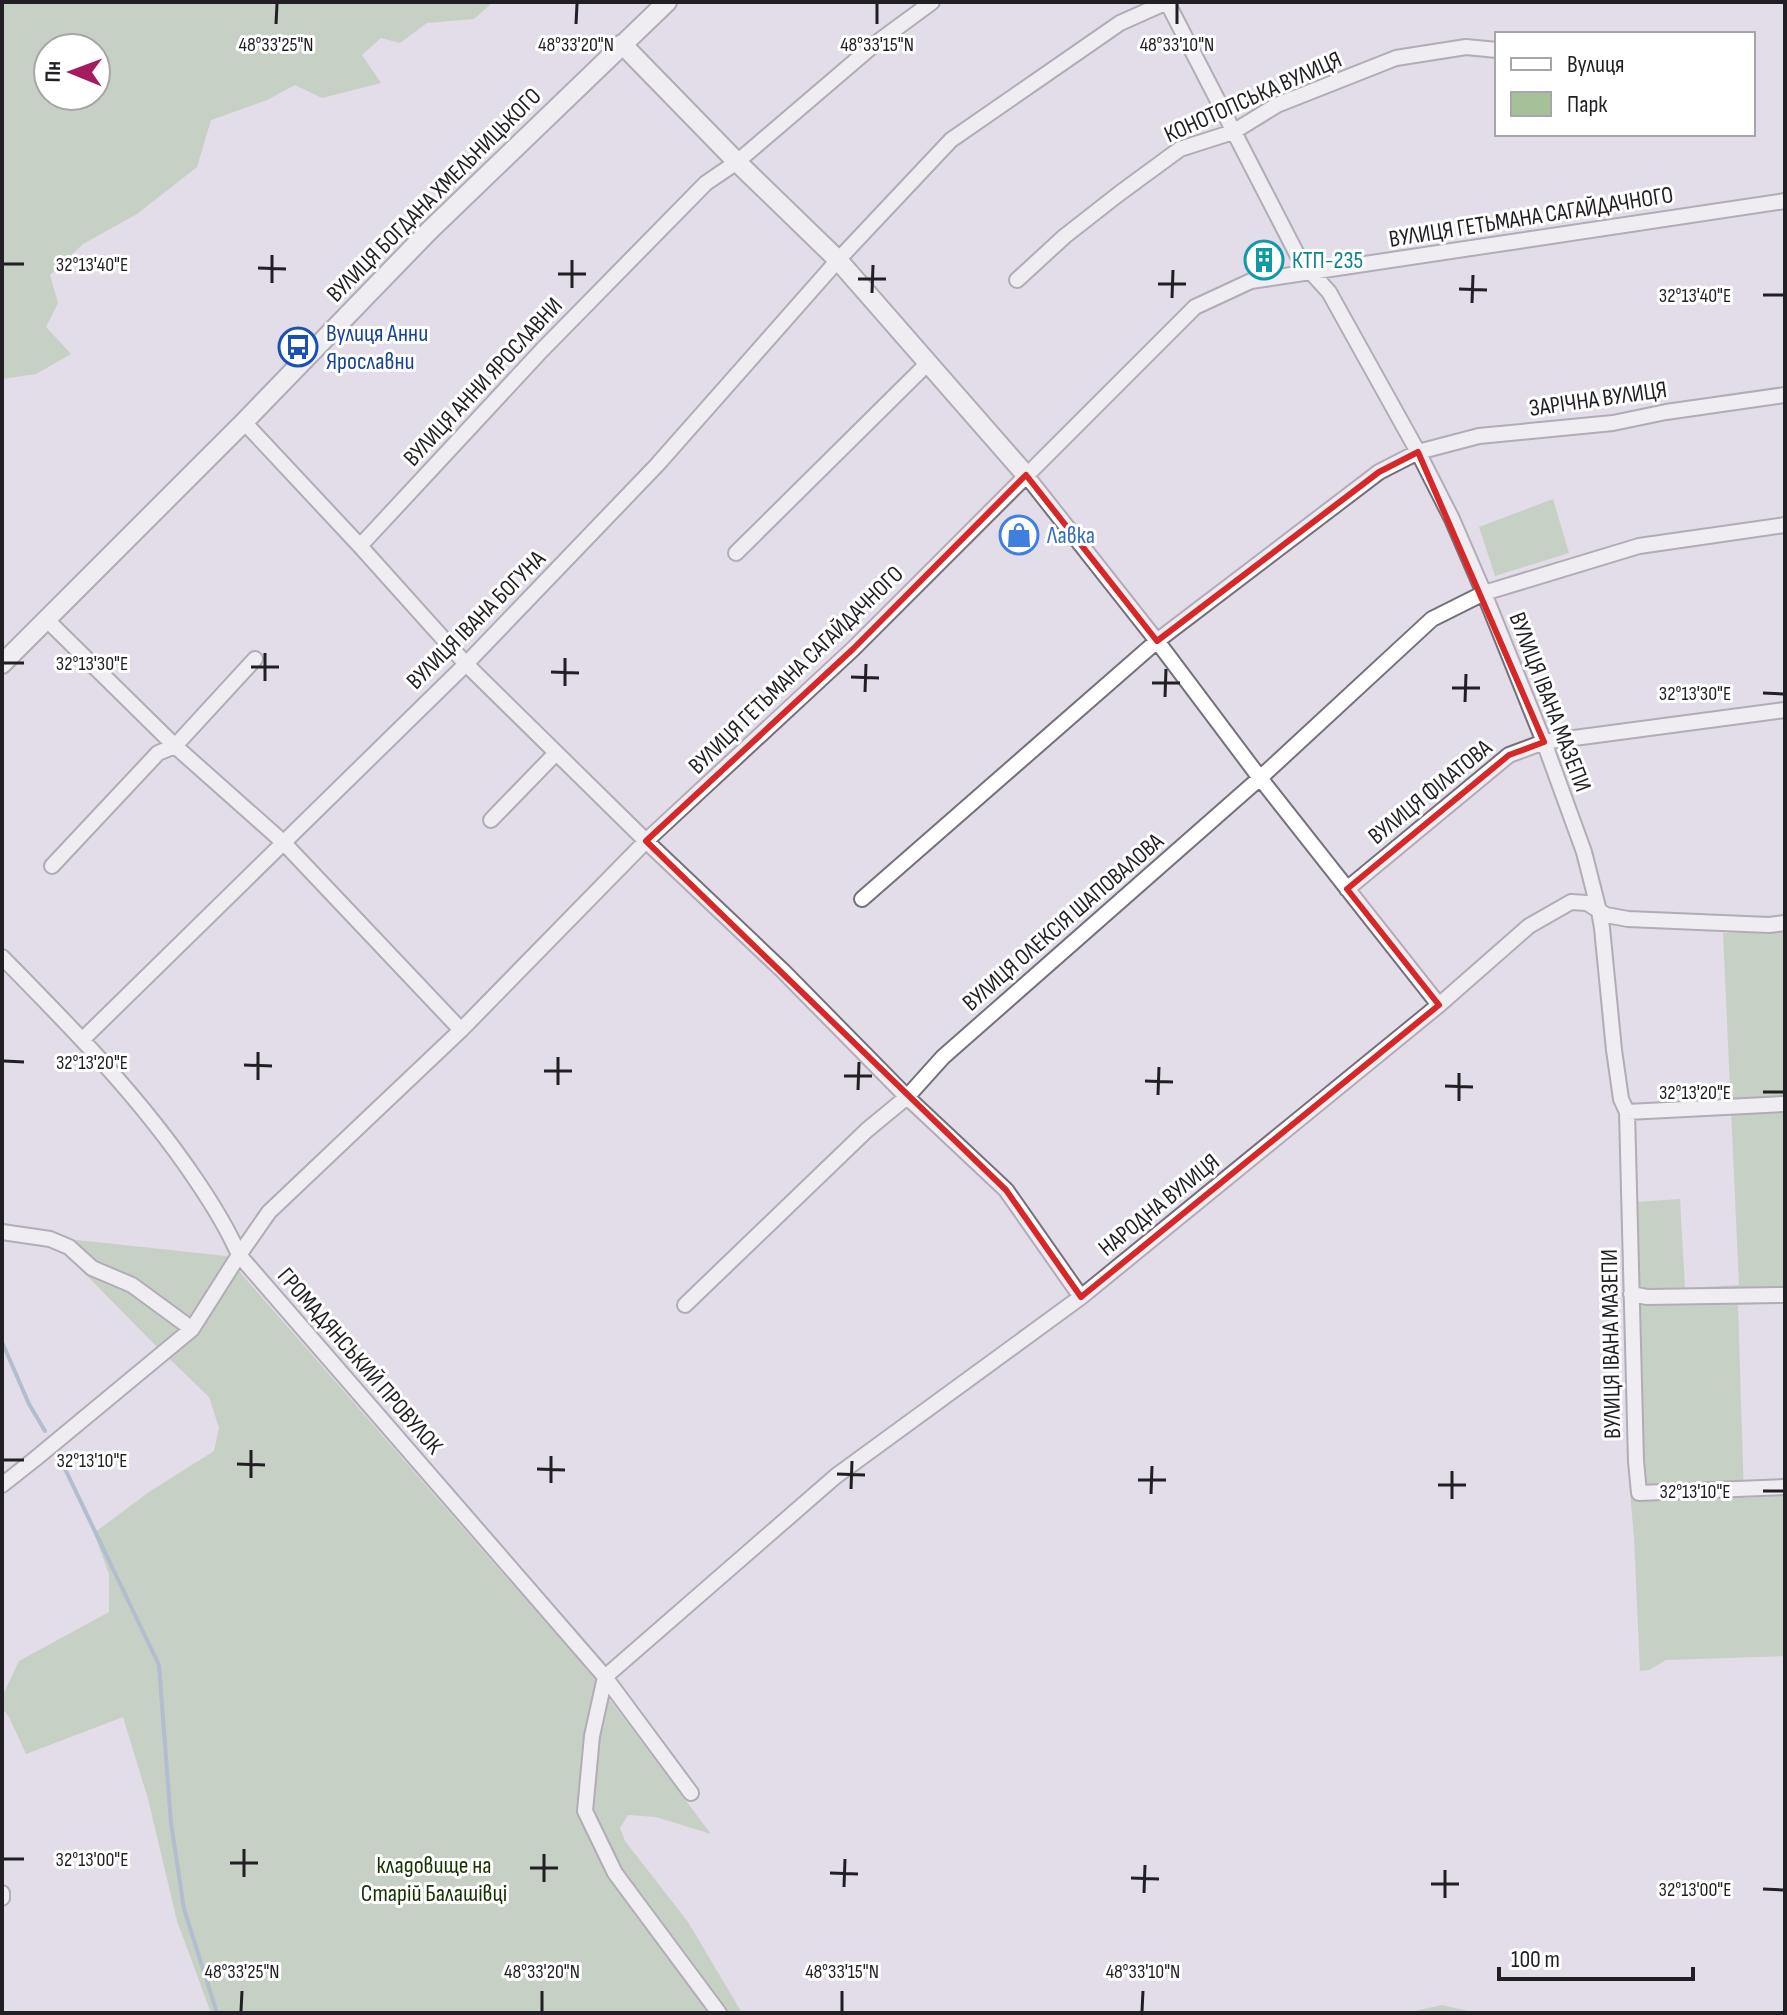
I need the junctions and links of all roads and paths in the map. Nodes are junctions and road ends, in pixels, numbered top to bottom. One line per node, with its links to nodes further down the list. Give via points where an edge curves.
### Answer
1 (667, 2): 4 (street, ВУЛИЦЯ БОГДАНА ХМЕЛЬНИЦЬКОГО)
2 (932, 2): 7 (street, ВУЛИЦЯ АННИ ЯРОСЛАВНИ)
3 (1167, 2): 6 (street, ВУЛИЦЯ ІВАНА МАЗЕПИ); 9 (street, ВУЛИЦЯ ІВАНА БОГУНА, via 1120,23 951,140)
4 (622, 44): 7 (street); 14 (street, ВУЛИЦЯ БОГДАНА ХМЕЛЬНИЦЬКОГО, via 429,231)
5 (1495, 50): 6 (street, КОНОТОПСЬКА ВУЛИЦЯ, via 1466,47 1396,58 1277,105)
6 (1233, 132): 10 (street, ВУЛИЦЯ ІВАНА МАЗЕПИ, via 1300,260); 11 (street, КОНОТОПСЬКА ВУЛИЦЯ, via 1180,149 1065,236)
7 (737, 162): 9 (street); 18 (street, ВУЛИЦЯ АННИ ЯРОСЛАВНИ, via 706,183 542,350)
8 (1785, 201): 10 (street, ВУЛИЦЯ ГЕТЬМАНА САГАЙДАЧНОГО)
9 (838, 260): 12 (street); 25 (street, ВУЛИЦЯ ІВАНА БОГУНА, via 657,465)
10 (1314, 273): 15 (street, ВУЛИЦЯ ІВАНА МАЗЕПИ); 16 (street, ВУЛИЦЯ ГЕТЬМАНА САГАЙДАЧНОГО, via 1251,281 1195,307)
11 (1017, 280)
12 (929, 362): 16 (street); 19 (street)
13 (1785, 395): 15 (street, ЗАРІЧНА ВУЛИЦЯ, via 1613,423 1479,436)
14 (244, 422): 18 (street); 21 (street, ВУЛИЦЯ БОГДАНА ХМЕЛЬНИЦЬКОГО)
15 (1418, 452): 20 (street, ВУЛИЦЯ ІВАНА МАЗЕПИ); 22 (street, via 1379,472)
16 (1026, 475): 22 (street); 32 (street, ВУЛИЦЯ ГЕТЬМАНА САГАЙДАЧНОГО, via 853,649)
17 (1785, 525): 20 (street, ВУЛИЦЯ ОЛЕКСІЯ ШАПОВАЛОВА, via 1639,546)
18 (360, 546): 25 (street)
19 (736, 553)
20 (1484, 593): 27 (street, ВУЛИЦЯ ІВАНА МАЗЕПИ); 30 (street, ВУЛИЦЯ ОЛЕКСІЯ ШАПОВАЛОВА, via 1432,619)
21 (47, 620): 24 (street, ВУЛИЦЯ БОГДАНА ХМЕЛЬНИЦЬКОГО); 28 (street)
22 (1157, 641): 30 (street); 36 (street)
23 (255, 659): 28 (street)
24 (2, 664)
25 (466, 664): 29 (street); 33 (street, ВУЛИЦЯ ІВАНА БОГУНА)
26 (1785, 710): 27 (street, ВУЛИЦЯ ФІЛАТОВА)
27 (1544, 742): 35 (street, ВУЛИЦЯ ФІЛАТОВА, via 1509,755); 37 (street, ВУЛИЦЯ ІВАНА МАЗЕПИ)
28 (175, 746): 33 (street); 34 (street, via 158,753)
29 (556, 753): 31 (street); 32 (street)
30 (1260, 778): 35 (street); 43 (street, ВУЛИЦЯ ОЛЕКСІЯ ШАПОВАЛОВА, via 943,1057)
31 (491, 820)
32 (646, 841): 41 (street, ВУЛИЦЯ ГЕТЬМАНА САГАЙДАЧНОГО); 43 (street)
33 (283, 842): 41 (street); 42 (street, ВУЛИЦЯ ІВАНА БОГУНА)
34 (52, 866)
35 (1347, 889): 40 (street)
36 (862, 899)
37 (1599, 911): 38 (street, НАРОДНА ВУЛИЦЯ, via 1628,919); 40 (street, НАРОДНА ВУЛИЦЯ, via 1571,902 1529,926); 45 (street, ВУЛИЦЯ ІВАНА МАЗЕПИ, via 1614,1050)
38 (1785, 923)
39 (2, 957): 42 (street, ГРОМАДЯНСЬКИЙ ПРОВУЛОК)
40 (1439, 1005): 50 (street, НАРОДНА ВУЛИЦЯ)
41 (461, 1030): 47 (street, ВУЛИЦЯ ГЕТЬМАНА САГАЙДАЧНОГО, via 269,1212)
42 (83, 1039): 47 (street, ГРОМАДЯНСЬКИЙ ПРОВУЛОК, via 170,1141 228,1228)
43 (907, 1097): 50 (street, via 1006,1190); 51 (street, ВУЛИЦЯ ОЛЕКСІЯ ШАПОВАЛОВА)
44 (1785, 1104): 45 (street)
45 (1627, 1112): 48 (street, ВУЛИЦЯ ІВАНА МАЗЕПИ)
46 (2, 1232): 52 (street, via 69,1247 92,1268 132,1285)
47 (239, 1255): 52 (street, ВУЛИЦЯ ГЕТЬМАНА САГАЙДАЧНОГО); 55 (street, ГРОМАДЯНСЬКИЙ ПРОВУЛОК)
48 (1631, 1294): 49 (street); 54 (street, ВУЛИЦЯ ІВАНА МАЗЕПИ, via 1639,1493)
49 (1785, 1295)
50 (1081, 1297): 55 (street, НАРОДНА ВУЛИЦЯ, via 836,1476)
51 (685, 1305)
52 (192, 1329): 53 (street, ВУЛИЦЯ ГЕТЬМАНА САГАЙДАЧНОГО)
53 (2, 1485)
54 (1785, 1487)
55 (605, 1677): 56 (street, ГРОМАДЯНСЬКИЙ ПРОВУЛОК); 57 (street, via 592,1736 585,1811 615,1873)
56 (691, 1793)
57 (719, 2013)

